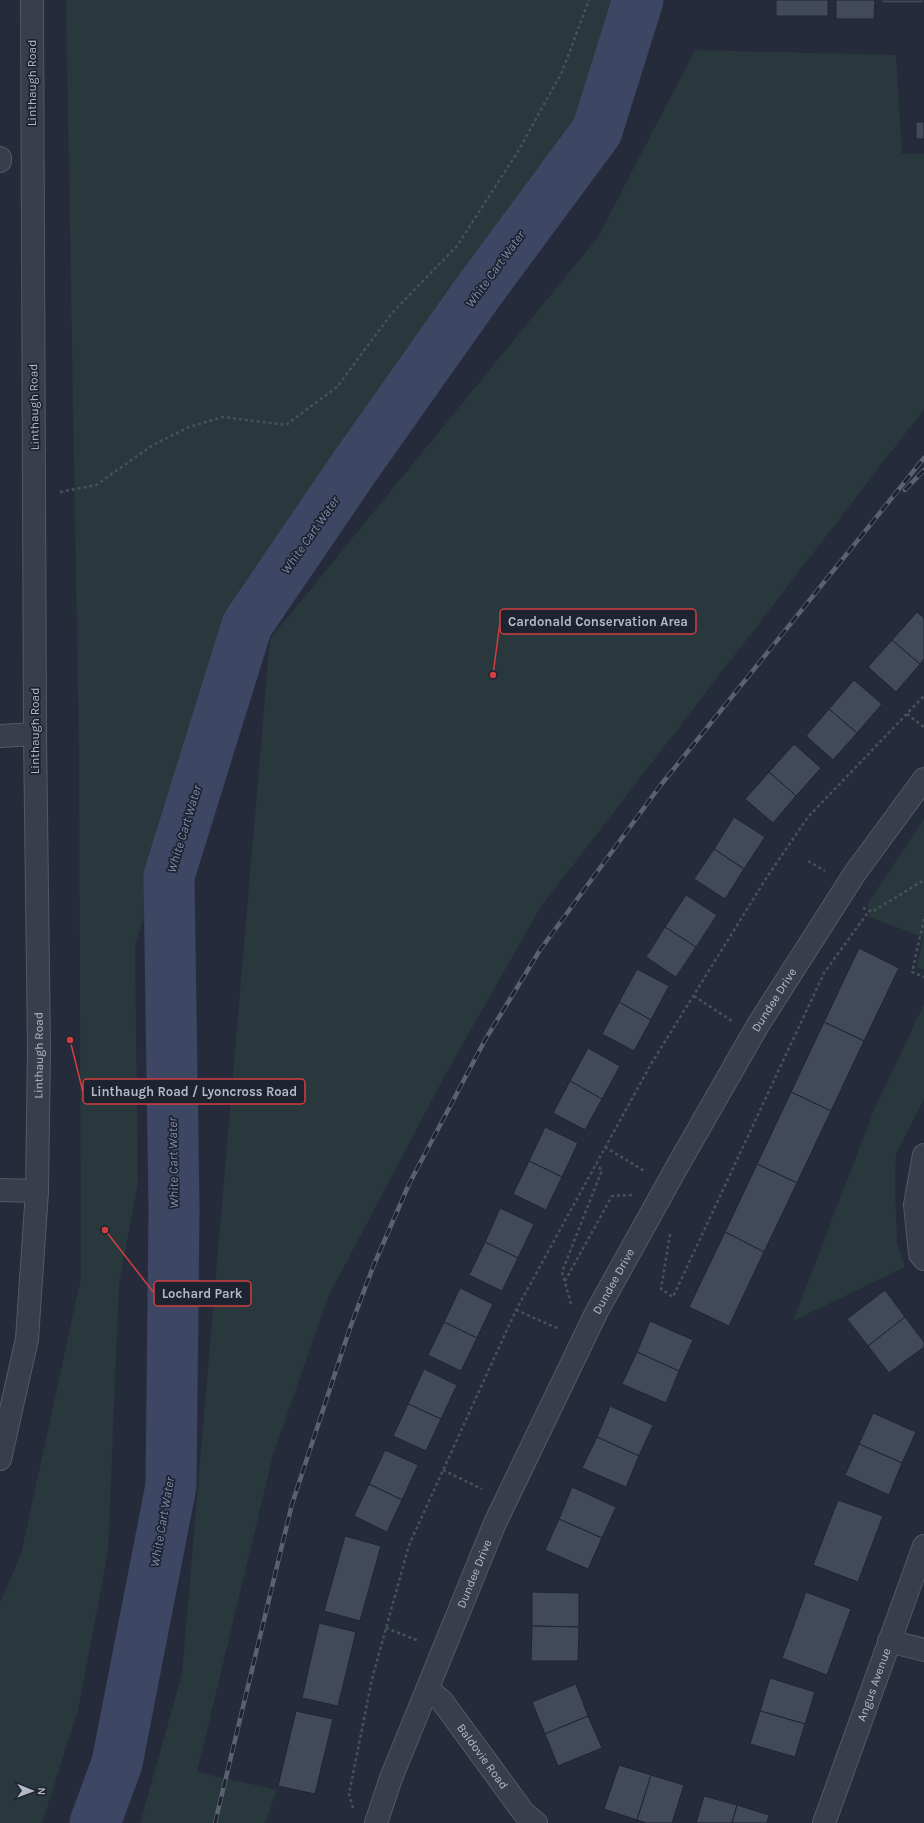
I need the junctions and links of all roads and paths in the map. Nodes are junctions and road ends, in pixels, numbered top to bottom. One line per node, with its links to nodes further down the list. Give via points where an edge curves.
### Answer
1 (32, 0): 7 (street, Linthaugh Road)
2 (589, 0): 3 (path, via 562,72 517,152 461,240 392,313 337,387 286,425 223,417 189,427 153,445 96,485)
3 (56, 493)
4 (924, 696): 5 (path)
5 (907, 714): 6 (path); 15 (path, via 808,817 767,877)
6 (924, 727)
7 (35, 734): 8 (street); 22 (street, Linthaugh Road, via 39,1049)
8 (0, 736)
9 (924, 779): 11 (street, Dundee Drive)
10 (924, 880): 12 (path, via 872,912)
11 (841, 896): 12 (path); 23 (street, Dundee Drive, via 758,1025)
12 (869, 911): 23 (path, via 824,973 673,1297 661,1289 671,1235)
13 (924, 918): 14 (path, via 912,972)
14 (924, 977)
15 (694, 996): 16 (path); 17 (path, via 651,1064)
16 (716, 1011)
17 (605, 1147): 19 (path); 20 (path)
18 (924, 1155): 24 (street, via 916,1205 920,1254)
19 (628, 1162)
20 (596, 1165): 25 (path, via 602,1170 562,1272); 26 (path)
21 (0, 1190): 22 (street)
22 (37, 1191): 29 (street, Linthaugh Road, via 27,1339)
23 (660, 1198): 25 (path, via 612,1196); 28 (street, Dundee Drive)
24 (924, 1259)
25 (565, 1281): 28 (path, via 575,1316)
26 (516, 1310): 27 (path); 30 (path)
27 (535, 1318)
28 (590, 1324): 37 (street, Dundee Drive, via 495,1523)
29 (0, 1458)
30 (443, 1470): 31 (path); 33 (path, via 408,1545)
31 (469, 1483)
32 (924, 1546): 35 (street, Angus Avenue)
33 (386, 1628): 34 (path); 38 (path, via 372,1679 349,1794 353,1808)
34 (406, 1635)
35 (889, 1641): 36 (street); 41 (street, Angus Avenue)
36 (924, 1650)
37 (428, 1689): 39 (street, Dundee Drive, via 391,1778); 40 (street, Baldovie Road, via 442,1701 524,1813)
38 (358, 1812)
39 (376, 1823)
40 (536, 1823)
41 (824, 1823)

